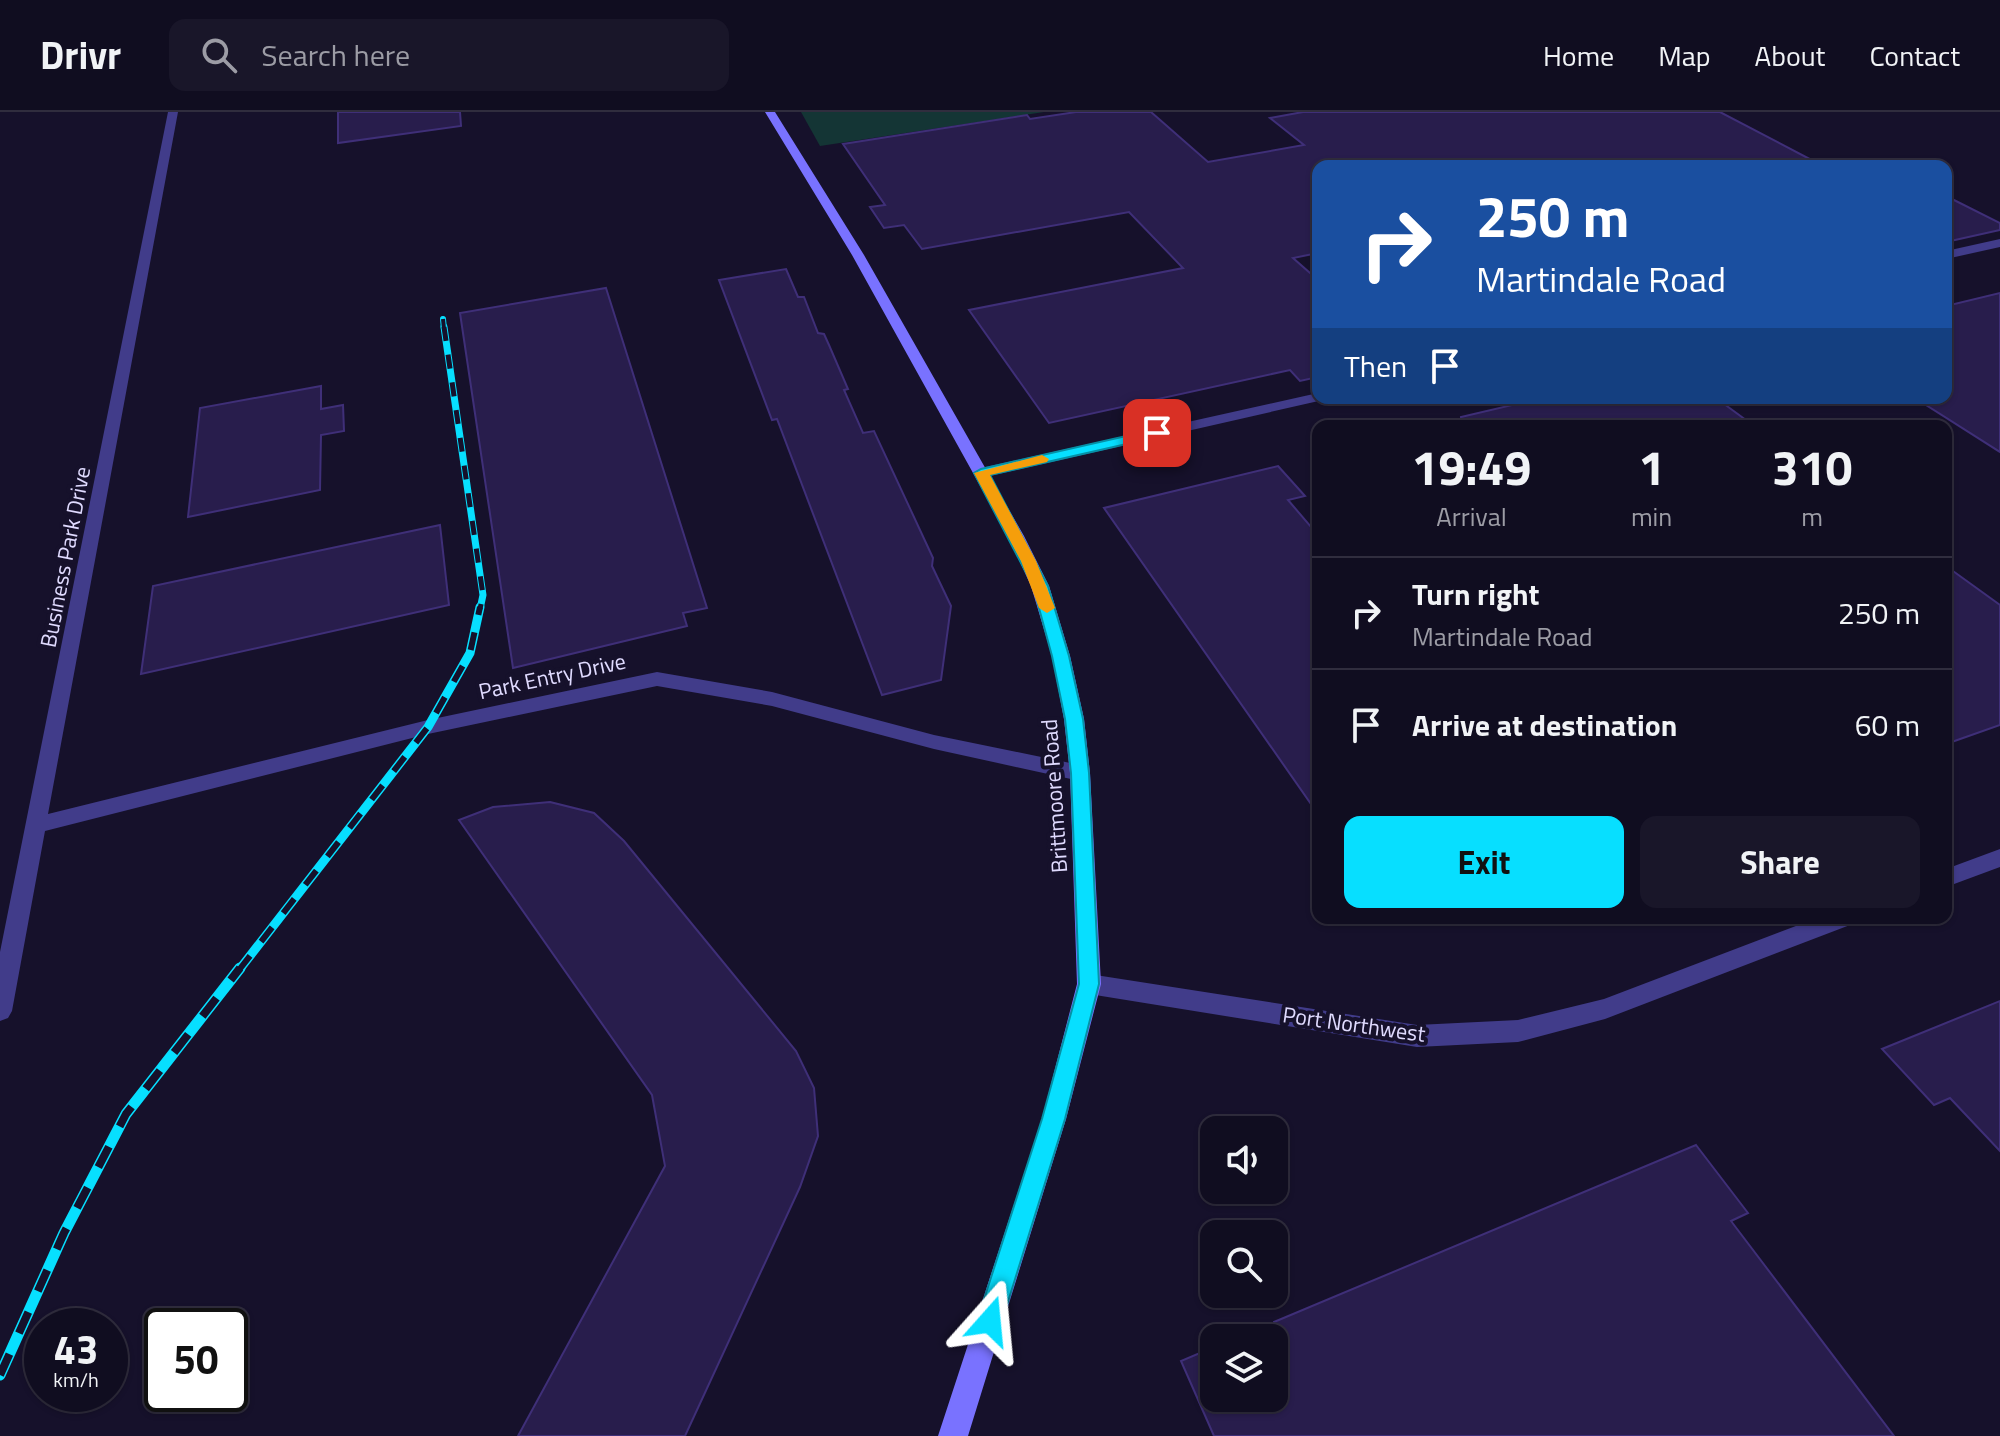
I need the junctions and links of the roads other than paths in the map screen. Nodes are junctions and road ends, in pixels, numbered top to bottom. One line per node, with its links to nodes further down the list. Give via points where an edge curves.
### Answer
1 (173, 112): 8 (street, Business Park Drive)
2 (770, 112): 6 (main road, Brittmoore Road)
3 (2000, 243): 4 (street)
4 (1952, 254)
5 (1312, 398): 6 (street)
6 (981, 473): 7 (main road, Brittmoore Road, via 1040,586 1061,656)
7 (1080, 773): 8 (street, Park Entry Drive, via 772,699 657,679 428,727); 12 (main road, Brittmoore Road)
8 (36, 825): 13 (street, Business Park Drive)
9 (2000, 858): 10 (street)
10 (1952, 876)
11 (1826, 924): 12 (street, Port Northwest, via 1605,1009 1518,1031 1417,1036)
12 (1089, 984): 14 (main road, Brittmoore Road, via 1054,1119)
13 (0, 1011)
14 (953, 1436)

